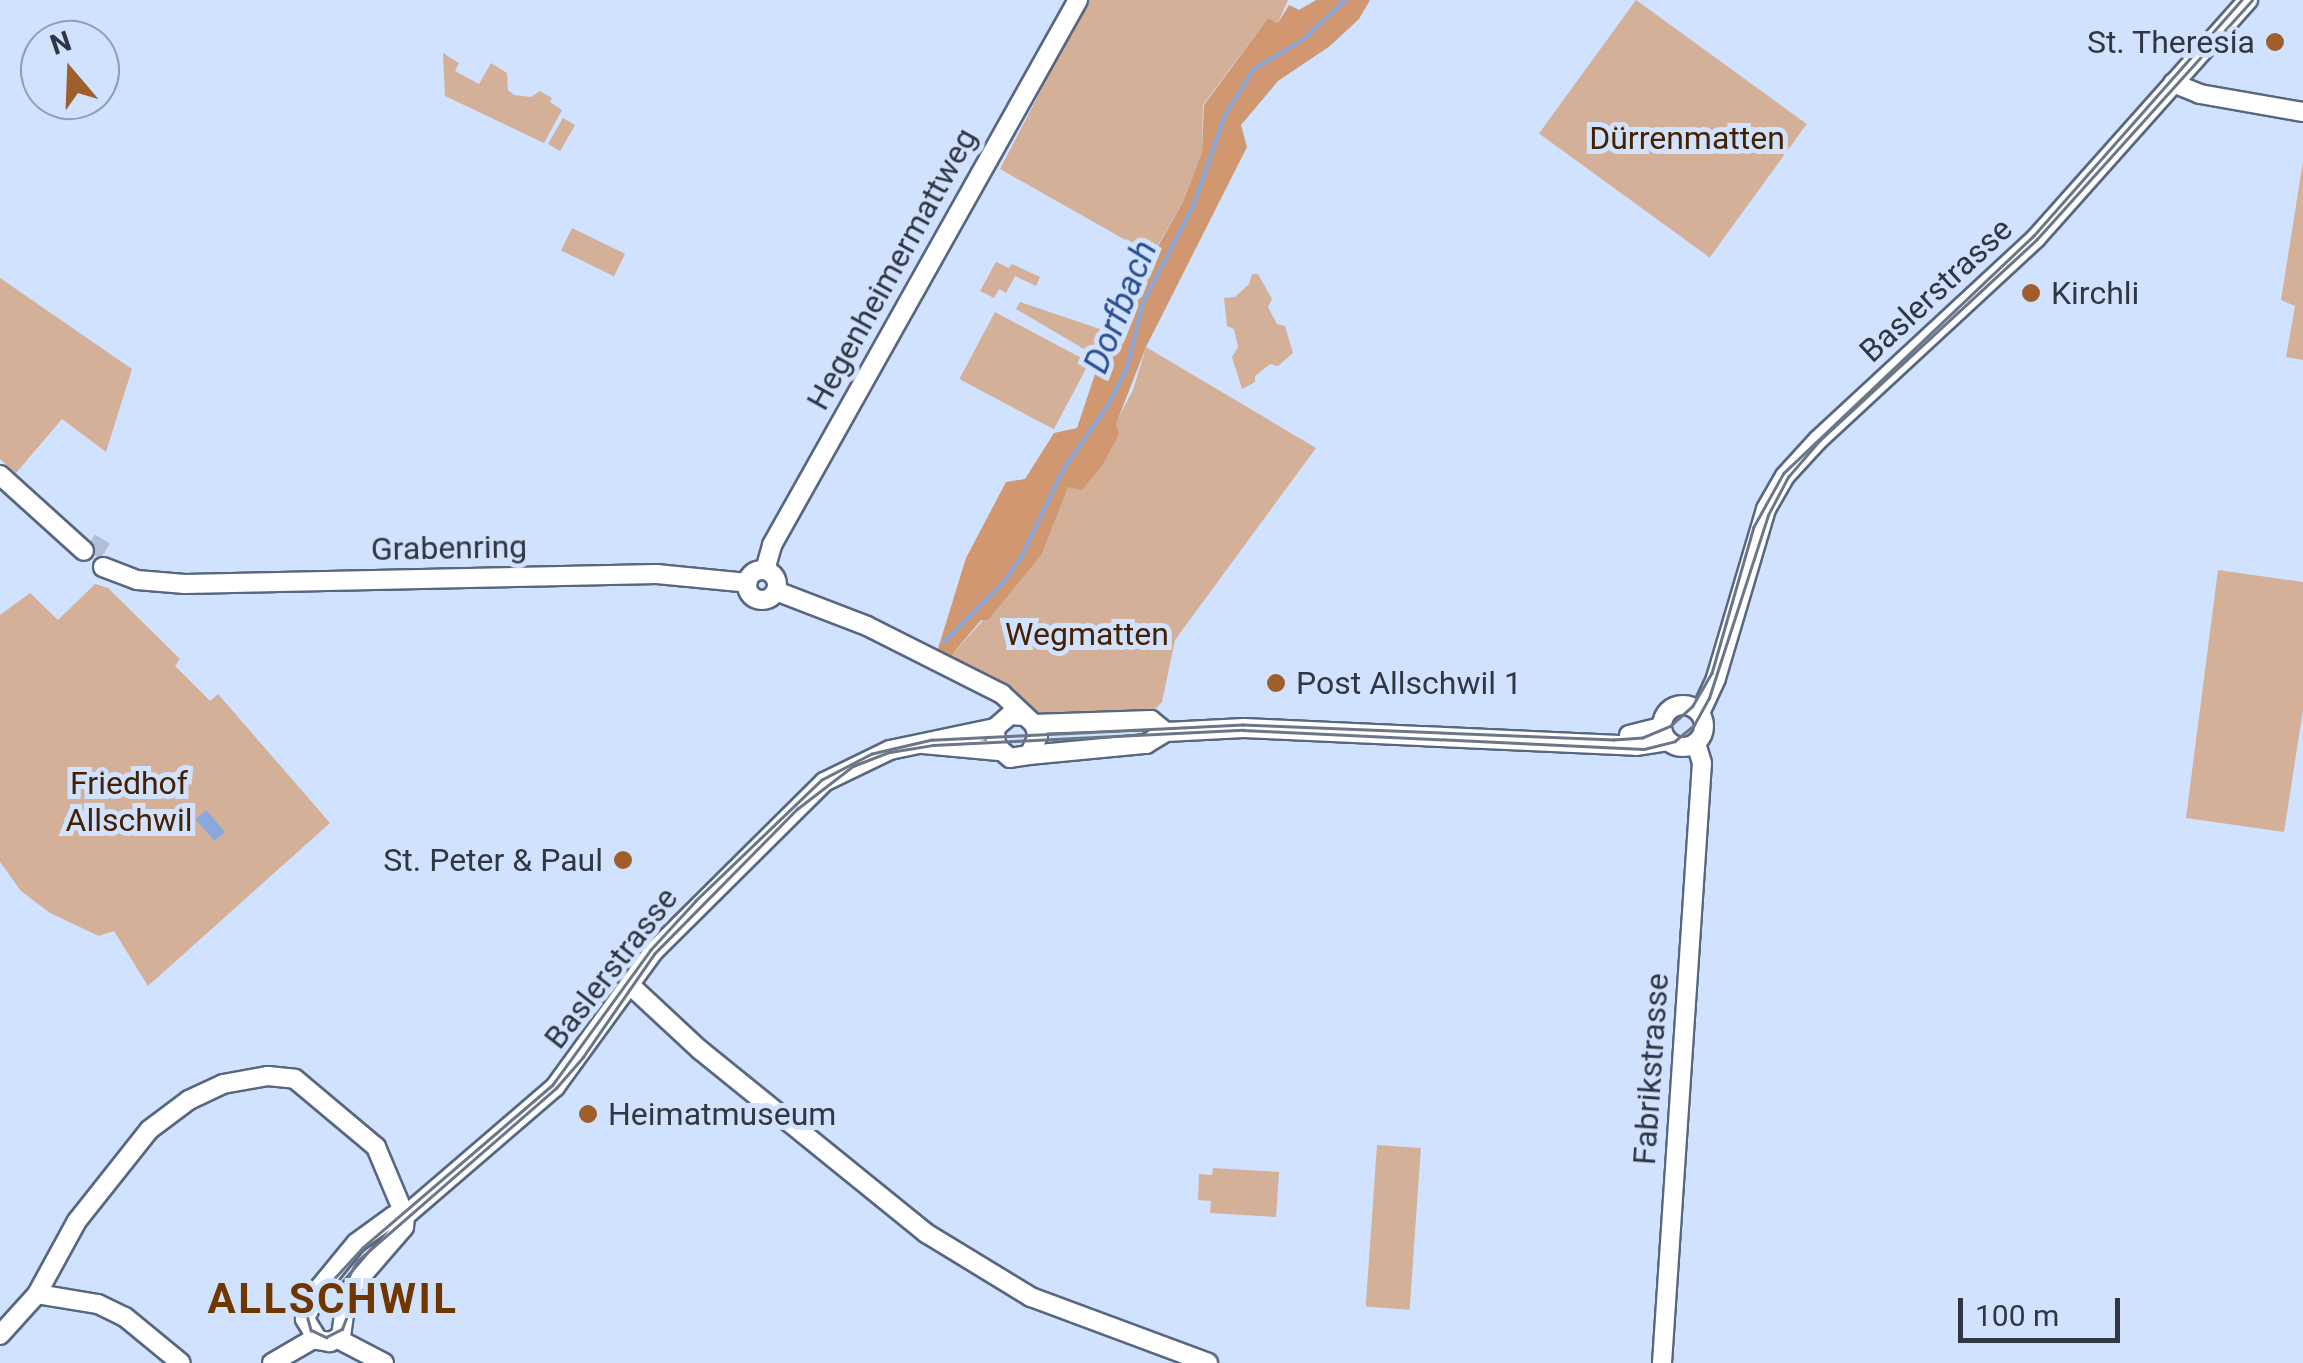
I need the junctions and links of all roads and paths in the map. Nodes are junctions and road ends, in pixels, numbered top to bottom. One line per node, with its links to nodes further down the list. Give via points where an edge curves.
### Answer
1 (1078, 0): 8 (street, Hegenheimermattweg, via 779,532)
2 (2248, 0): 3 (street, Baslerstrasse)
3 (2173, 83): 4 (street); 12 (street, Baslerstrasse, via 2036,238 1785,476 1766,508 1722,655)
4 (2303, 112)
5 (0, 475): 6 (street)
6 (83, 545)
7 (107, 561): 9 (street, Grabenring, via 152,582 657,574)
8 (764, 570): 9 (street); 10 (street, via 776,578)
9 (748, 583): 10 (street, via 758,599)
10 (776, 591): 11 (street, via 867,626)
11 (986, 688): 13 (street); 14 (street)
12 (1694, 710): 16 (street, via 1704,732); 16 (street, via 1668,712)
13 (1029, 720): 14 (street, via 1010,715); 15 (street, via 1152,720); 19 (street, via 1038,740)
14 (996, 726): 17 (street, Baslerstrasse); 18 (street)
15 (1166, 732): 16 (street, via 1286,728 1636,746); 19 (street, via 1146,744)
16 (1678, 740): 30 (street, Fabrikstrasse, via 1698,779)
17 (922, 744): 18 (street, Baslerstrasse); 20 (street, Baslerstrasse, via 872,755 824,782 698,903)
18 (999, 751): 19 (street, via 1010,758)
19 (1029, 755)
20 (630, 985): 21 (street, Baslerstrasse, via 555,1087); 29 (street, via 926,1233 1030,1297)
21 (405, 1216): 22 (street, via 376,1146 295,1079 245,1078 166,1114 88,1205); 24 (street, via 399,1237 347,1294); 24 (street, via 376,1226 332,1270 307,1309 307,1328)
22 (38, 1294): 23 (street); 25 (street, via 98,1304 125,1317)
23 (0, 1335)
24 (328, 1340): 26 (street); 27 (street); 28 (street)
25 (181, 1363)
26 (272, 1363)
27 (331, 1363)
28 (384, 1363)
29 (1208, 1363)
30 (1662, 1363)

